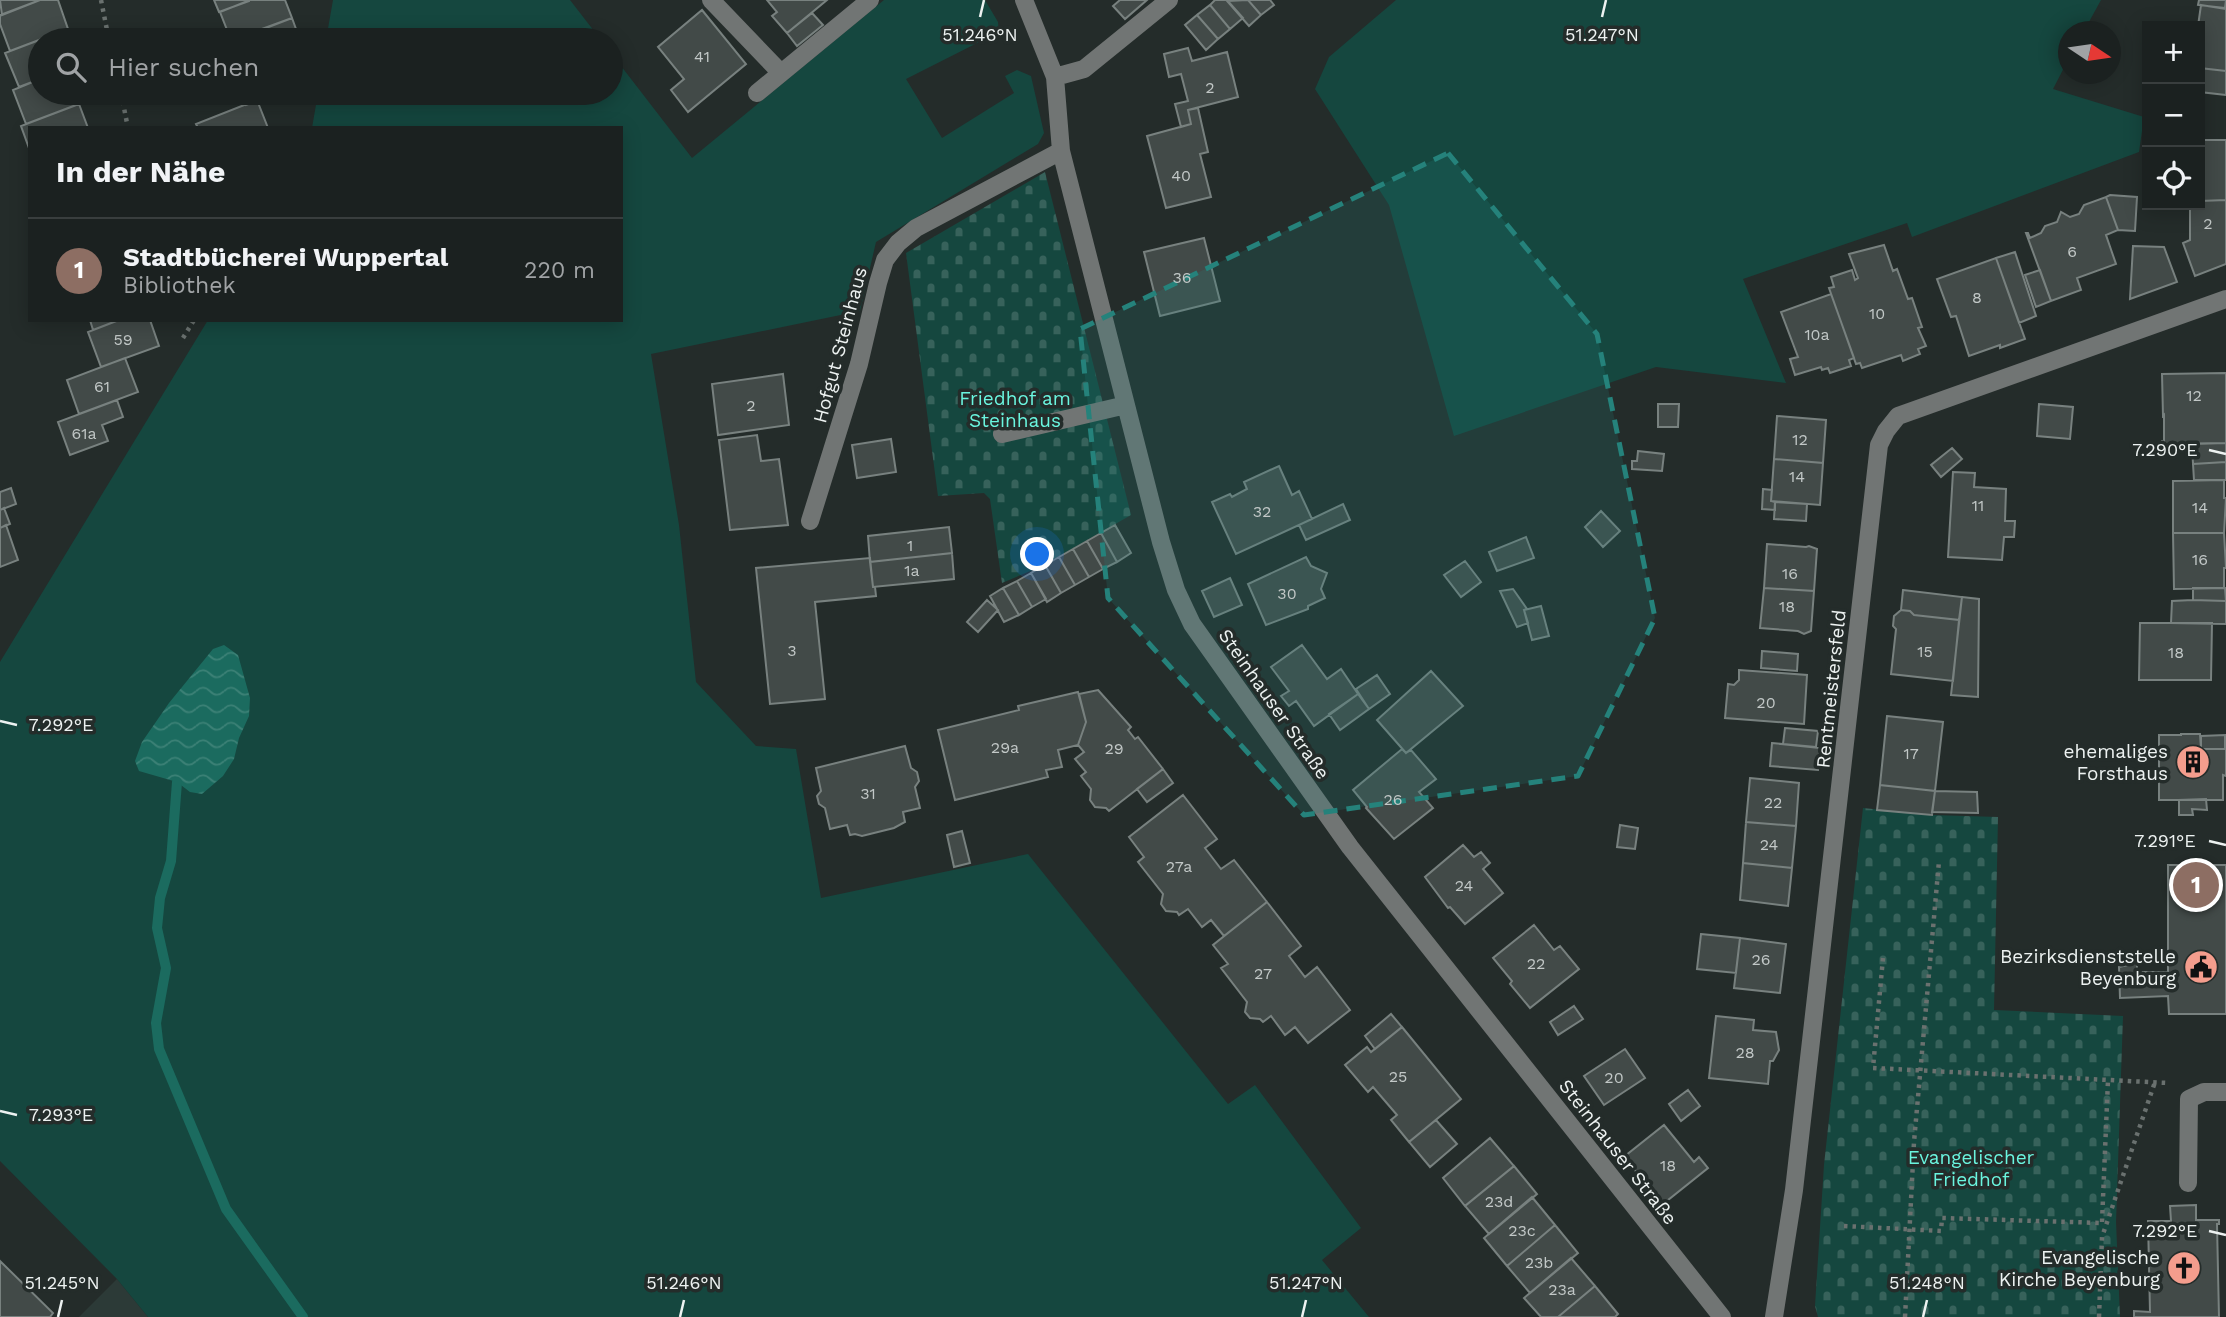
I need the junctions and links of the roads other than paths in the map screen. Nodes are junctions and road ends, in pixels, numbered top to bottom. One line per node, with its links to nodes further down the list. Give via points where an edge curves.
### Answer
1 (711, 0): 5 (street)
2 (870, 0): 5 (street)
3 (1024, 0): 6 (street, Steinhauser Straße)
4 (1169, 0): 6 (street, via 1084,69)
5 (781, 73): 7 (street)
6 (1055, 77): 8 (street, Steinhauser Straße)
7 (757, 93)
8 (1061, 151): 10 (street, Steinhauser Straße); 12 (street, Hofgut Steinhaus, via 916,228 885,260 859,364)
9 (2226, 299): 16 (street, Rentmeistersfeld, via 1898,416 1885,431 1879,445 1794,1190)
10 (1126, 405): 11 (street); 15 (street, Steinhauser Straße, via 1161,542 1192,624 1350,848)
11 (1002, 434)
12 (810, 521)
13 (2226, 1093): 14 (street, via 2204,1092 2189,1100)
14 (2188, 1184)
15 (1722, 1317)
16 (1774, 1317)

